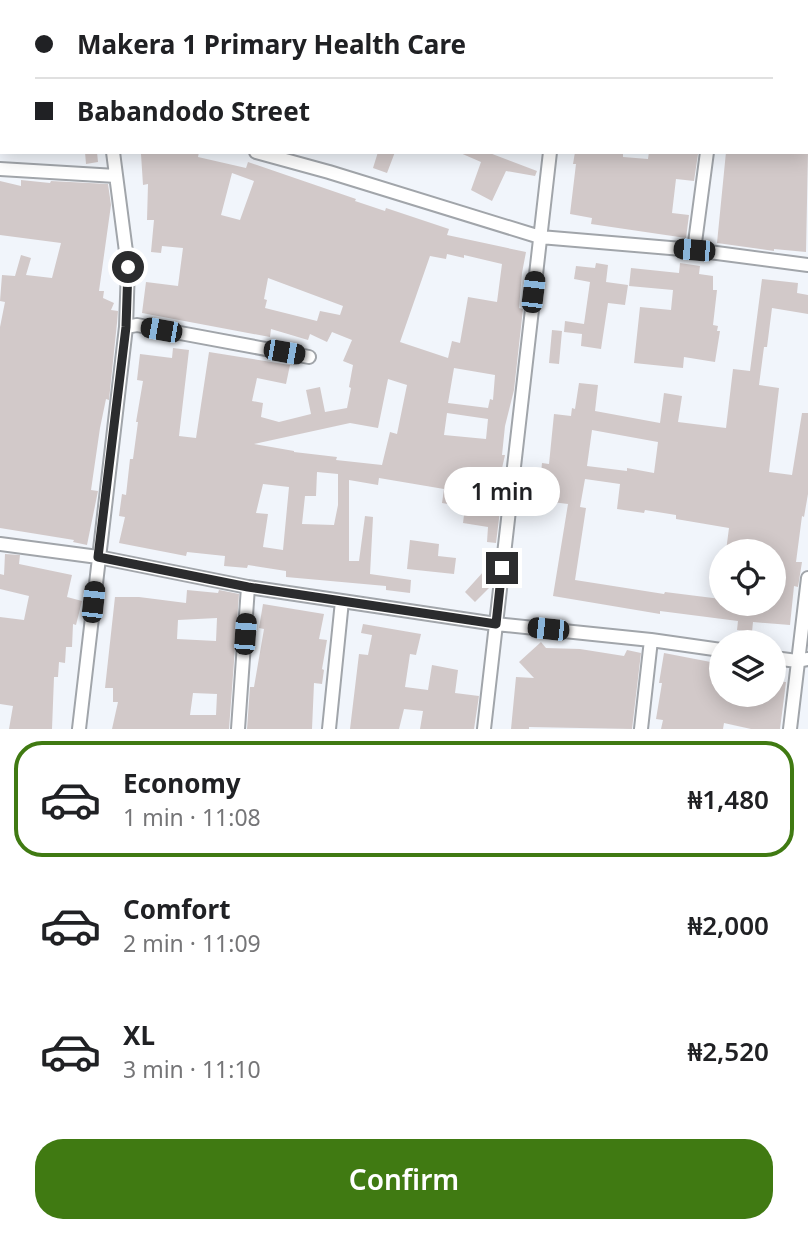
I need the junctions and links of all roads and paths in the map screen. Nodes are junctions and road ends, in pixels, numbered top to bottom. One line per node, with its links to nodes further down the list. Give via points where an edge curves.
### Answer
1 (113, 154): 6 (street)
2 (263, 154): 7 (street)
3 (550, 154): 7 (street)
4 (707, 154): 8 (street)
5 (0, 169): 6 (street)
6 (116, 176): 10 (street, via 128,267)
7 (540, 237): 8 (street); 17 (street)
8 (694, 250): 9 (street)
9 (808, 265)
10 (126, 327): 11 (street); 13 (street)
11 (309, 357)
12 (0, 544): 13 (street)
13 (98, 557): 15 (street); 21 (street)
14 (808, 578): 20 (street)
15 (248, 587): 16 (street); 22 (street)
16 (342, 601): 17 (street); 23 (street)
17 (496, 624): 18 (street); 24 (street)
18 (651, 640): 19 (street); 25 (street)
19 (709, 648)
20 (802, 660): 26 (street)
21 (79, 729)
22 (238, 729)
23 (329, 729)
24 (484, 729)
25 (641, 729)
26 (790, 729)

